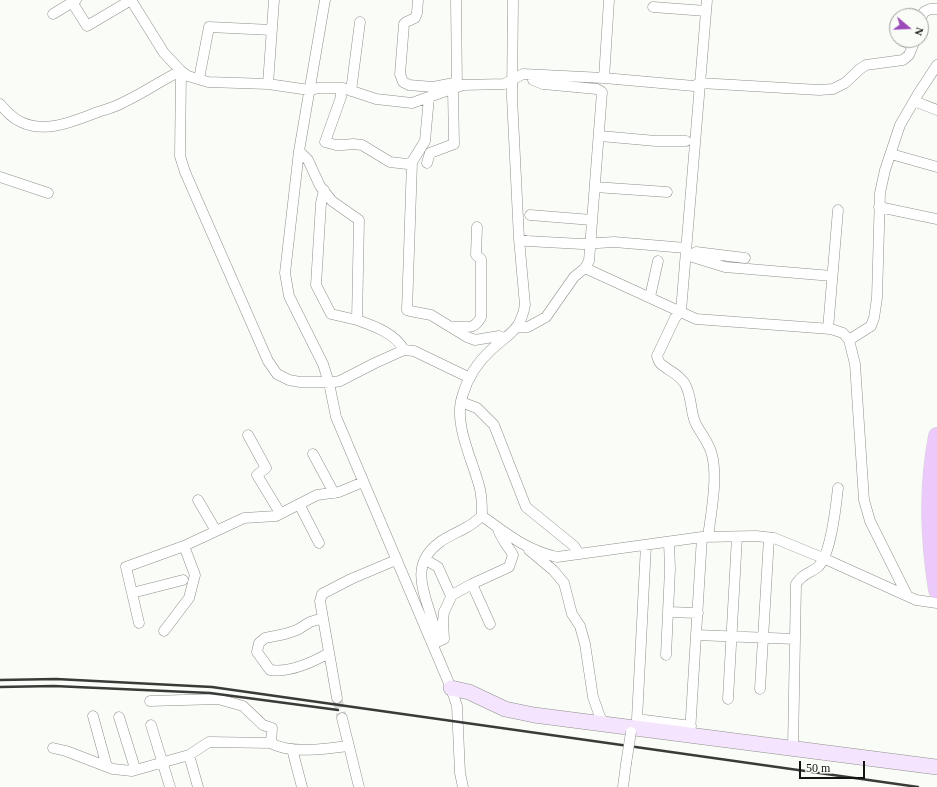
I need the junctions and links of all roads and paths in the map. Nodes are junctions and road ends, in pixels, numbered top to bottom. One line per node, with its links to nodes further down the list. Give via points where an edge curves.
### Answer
1 (131, 0): 9 (street, via 87,26); 17 (street, via 164,53)
2 (274, 0): 14 (street)
3 (325, 0): 26 (street)
4 (418, 0): 24 (street, via 415,18 404,24 400,74 403,82 433,87)
5 (456, 0): 24 (street)
6 (513, 0): 21 (street)
7 (609, 0): 19 (street)
8 (707, 0): 11 (street)
9 (74, 1): 12 (street)
10 (653, 7): 11 (street)
11 (706, 10): 22 (street)
12 (53, 14)
13 (360, 22): 27 (street)
14 (272, 30): 20 (street, via 209,27); 23 (street)
15 (912, 48): 22 (street, via 903,60 866,65 845,83 833,89)
16 (937, 65): 29 (street)
17 (181, 71): 20 (street); 30 (street, via 124,103 52,127 33,126 21,122 9,115); 67 (street, via 180,156 268,361 277,374 289,380)
18 (533, 75): 19 (street); 21 (street, via 523,74); 32 (street, via 534,80 543,84 597,89 602,92)
19 (604, 78): 22 (street, via 694,86)
20 (199, 79): 23 (street, via 208,82)
21 (512, 79): 24 (street, via 504,84); 50 (street)
22 (700, 83): 52 (street)
23 (268, 84): 26 (street)
24 (456, 86): 28 (street); 37 (street, via 454,144 430,153)
25 (340, 88): 26 (street); 27 (street); 36 (street, via 341,97 325,142 336,145 362,145 390,162)
26 (310, 90): 34 (street)
27 (350, 91): 28 (street, via 376,99 412,103)
28 (429, 97): 36 (street, via 425,141)
29 (914, 101): 31 (street); 35 (street, via 900,125)
30 (0, 104)
31 (937, 110)
32 (600, 136): 33 (street); 40 (street)
33 (686, 141)
34 (299, 151): 41 (street, via 308,160); 67 (street, via 285,274 289,296 323,364)
35 (891, 154): 38 (street); 44 (street, via 880,193)
36 (412, 162): 60 (street, via 407,310 430,315)
37 (427, 163)
38 (937, 167)
39 (0, 177): 43 (street)
40 (595, 187): 42 (street); 48 (street)
41 (324, 190): 59 (street, via 332,201 359,220); 59 (street, via 316,285 331,314)
42 (667, 192)
43 (48, 193)
44 (880, 207): 47 (street); 64 (street, via 874,318 871,326)
45 (838, 210): 56 (street)
46 (530, 216): 48 (street)
47 (937, 219)
48 (592, 220): 51 (street)
49 (477, 227): 60 (street, via 476,255 481,260 481,317 471,327)
50 (519, 239): 51 (street); 61 (street, via 525,305)
51 (590, 244): 52 (street, via 614,242); 55 (street)
52 (688, 253): 53 (street); 56 (street, via 725,267); 58 (street)
53 (745, 258)
54 (658, 261): 57 (street)
55 (585, 268): 57 (street); 61 (street, via 574,277 546,317 528,327)
56 (832, 276): 62 (street)
57 (650, 297): 58 (street)
58 (681, 311): 62 (street, via 696,319); 81 (street, via 674,318 657,356 660,364 683,381 690,394 695,421 712,454 713,487)
59 (357, 320): 65 (street, via 382,330 401,344)
60 (451, 327): 63 (street, via 475,340 500,336)
61 (518, 327): 63 (street)
62 (828, 329): 64 (street, via 843,333)
63 (504, 338): 66 (street, via 479,363)
64 (849, 340): 97 (street, via 855,364 864,500 870,521)
65 (404, 350): 66 (street, via 414,351); 67 (street, via 340,381)
66 (470, 378): 68 (street)
67 (329, 383): 72 (street, via 336,416)
68 (461, 402): 78 (street, via 460,424 480,489); 89 (street, via 477,408 494,425 526,507 574,546)
69 (248, 435): 77 (street, via 266,468 257,475)
70 (937, 436): 95 (main road, via 930,491 933,563)
71 (313, 454): 74 (street)
72 (363, 482): 74 (street); 91 (street)
73 (838, 488): 90 (street, via 834,523)
74 (334, 493): 76 (street, via 317,495)
75 (198, 500): 80 (street)
76 (299, 504): 77 (street); 85 (street)
77 (280, 513): 80 (street, via 276,516 244,518)
78 (482, 516): 79 (street); 92 (street, via 469,527 441,541)
79 (498, 527): 88 (street); 94 (street, via 500,536 513,555 509,566)
80 (216, 531): 87 (street)
81 (705, 537): 82 (street); 84 (street); 101 (street)
82 (737, 537): 83 (street); 107 (street)
83 (769, 538): 90 (street); 108 (street)
84 (669, 542): 86 (street); 100 (street)
85 (318, 544)
86 (646, 545): 89 (street); 124 (street, via 637,719)
87 (184, 546): 96 (street, via 126,567); 105 (street, via 195,575 188,598)
88 (524, 546): 89 (street, via 557,557); 122 (street, via 553,570 564,583 572,614 580,626 585,644 593,697 600,717)
89 (579, 554)
90 (823, 558): 97 (street); 109 (street, via 818,566 801,577 796,584)
91 (396, 560): 102 (street, via 351,578 322,594 320,601); 110 (street)
92 (426, 560): 98 (street, via 438,567); 110 (street, via 421,572 421,583 434,627)
93 (183, 580): 96 (street)
94 (472, 584): 98 (street); 104 (street)
95 (937, 590)
96 (132, 594): 103 (street)
97 (907, 595): 99 (street, via 916,600)
98 (451, 596): 110 (street, via 444,612 444,639)
99 (937, 603)
100 (668, 612): 101 (street); 112 (street)
101 (698, 613): 106 (street)
102 (323, 618): 111 (street); 111 (street, via 310,622 298,630 265,638 259,643 257,652 270,670 276,671 301,666)
103 (139, 623)
104 (490, 624)
105 (164, 631)
106 (696, 635): 107 (street); 124 (street)
107 (731, 636): 108 (street); 116 (street)
108 (763, 638): 109 (street); 114 (street)
109 (795, 639): 128 (street)
110 (435, 646): 113 (street)
111 (329, 653): 115 (street)
112 (666, 656)
113 (451, 688): 122 (street, via 469,692 505,709); 139 (street, via 457,706)
114 (760, 689)
115 (337, 698)
116 (728, 699)
117 (150, 701): 125 (street, via 218,699 243,706 263,725 272,728)
118 (93, 716): 132 (street)
119 (119, 717): 134 (street, via 134,765)
120 (342, 718): 126 (street)
121 (151, 725): 131 (street)
122 (606, 725): 123 (street)
123 (631, 730): 124 (street); 140 (street, bridge)
124 (691, 731): 128 (street)
125 (270, 743): 129 (street, via 278,748); 130 (street, via 209,742)
126 (348, 746): 129 (street); 138 (street)
127 (53, 748): 132 (street)
128 (793, 748): 133 (street)
129 (292, 749): 137 (street)
130 (189, 755): 131 (street); 136 (street)
131 (163, 763): 134 (street); 135 (street)
132 (107, 767): 134 (street, via 113,770)
133 (937, 767)
134 (132, 771)
135 (170, 787)
136 (198, 787)
137 (302, 787)
138 (359, 787)
139 (463, 787)
140 (623, 787)

